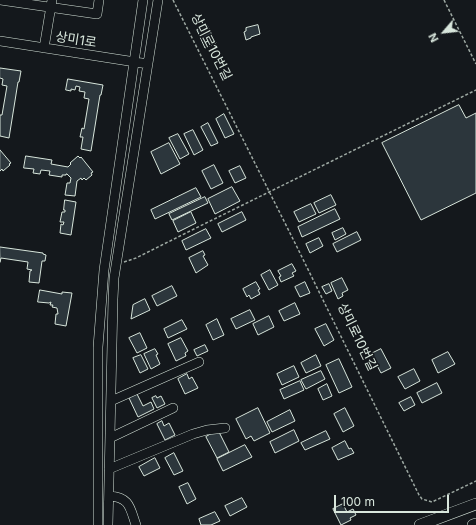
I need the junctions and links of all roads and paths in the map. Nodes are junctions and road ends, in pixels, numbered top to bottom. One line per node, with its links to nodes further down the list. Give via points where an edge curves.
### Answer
1 (0, 0): 7 (street)
2 (99, 0): 7 (street, via 97,14)
3 (143, 0): 10 (street)
4 (158, 0): 11 (street)
5 (173, 0): 14 (path, 상미로10번길)
6 (444, 0): 12 (path)
7 (52, 4): 9 (street)
8 (0, 41): 9 (street, 상미1로)
9 (44, 48): 10 (street, 상미1로)
10 (134, 62): 11 (street, 상미1로); 25 (street, via 101,300 98,347)
11 (148, 64): 15 (street)
12 (476, 64)
13 (476, 90): 14 (path)
14 (269, 192): 15 (path, via 136,258); 22 (path, 상미로10번길, via 419,495 432,502)
15 (116, 263): 17 (street)
16 (198, 362): 17 (street)
17 (111, 401): 20 (street)
18 (173, 408): 20 (street)
19 (225, 428): 21 (street, via 193,434)
20 (110, 438): 21 (street)
21 (109, 469): 23 (street)
22 (476, 481)
23 (109, 496): 26 (street); 27 (street, via 124,499)
24 (476, 506): 28 (main road); 29 (main road)
25 (98, 525)
26 (108, 525)
27 (136, 525)
28 (420, 525)
29 (444, 525)

